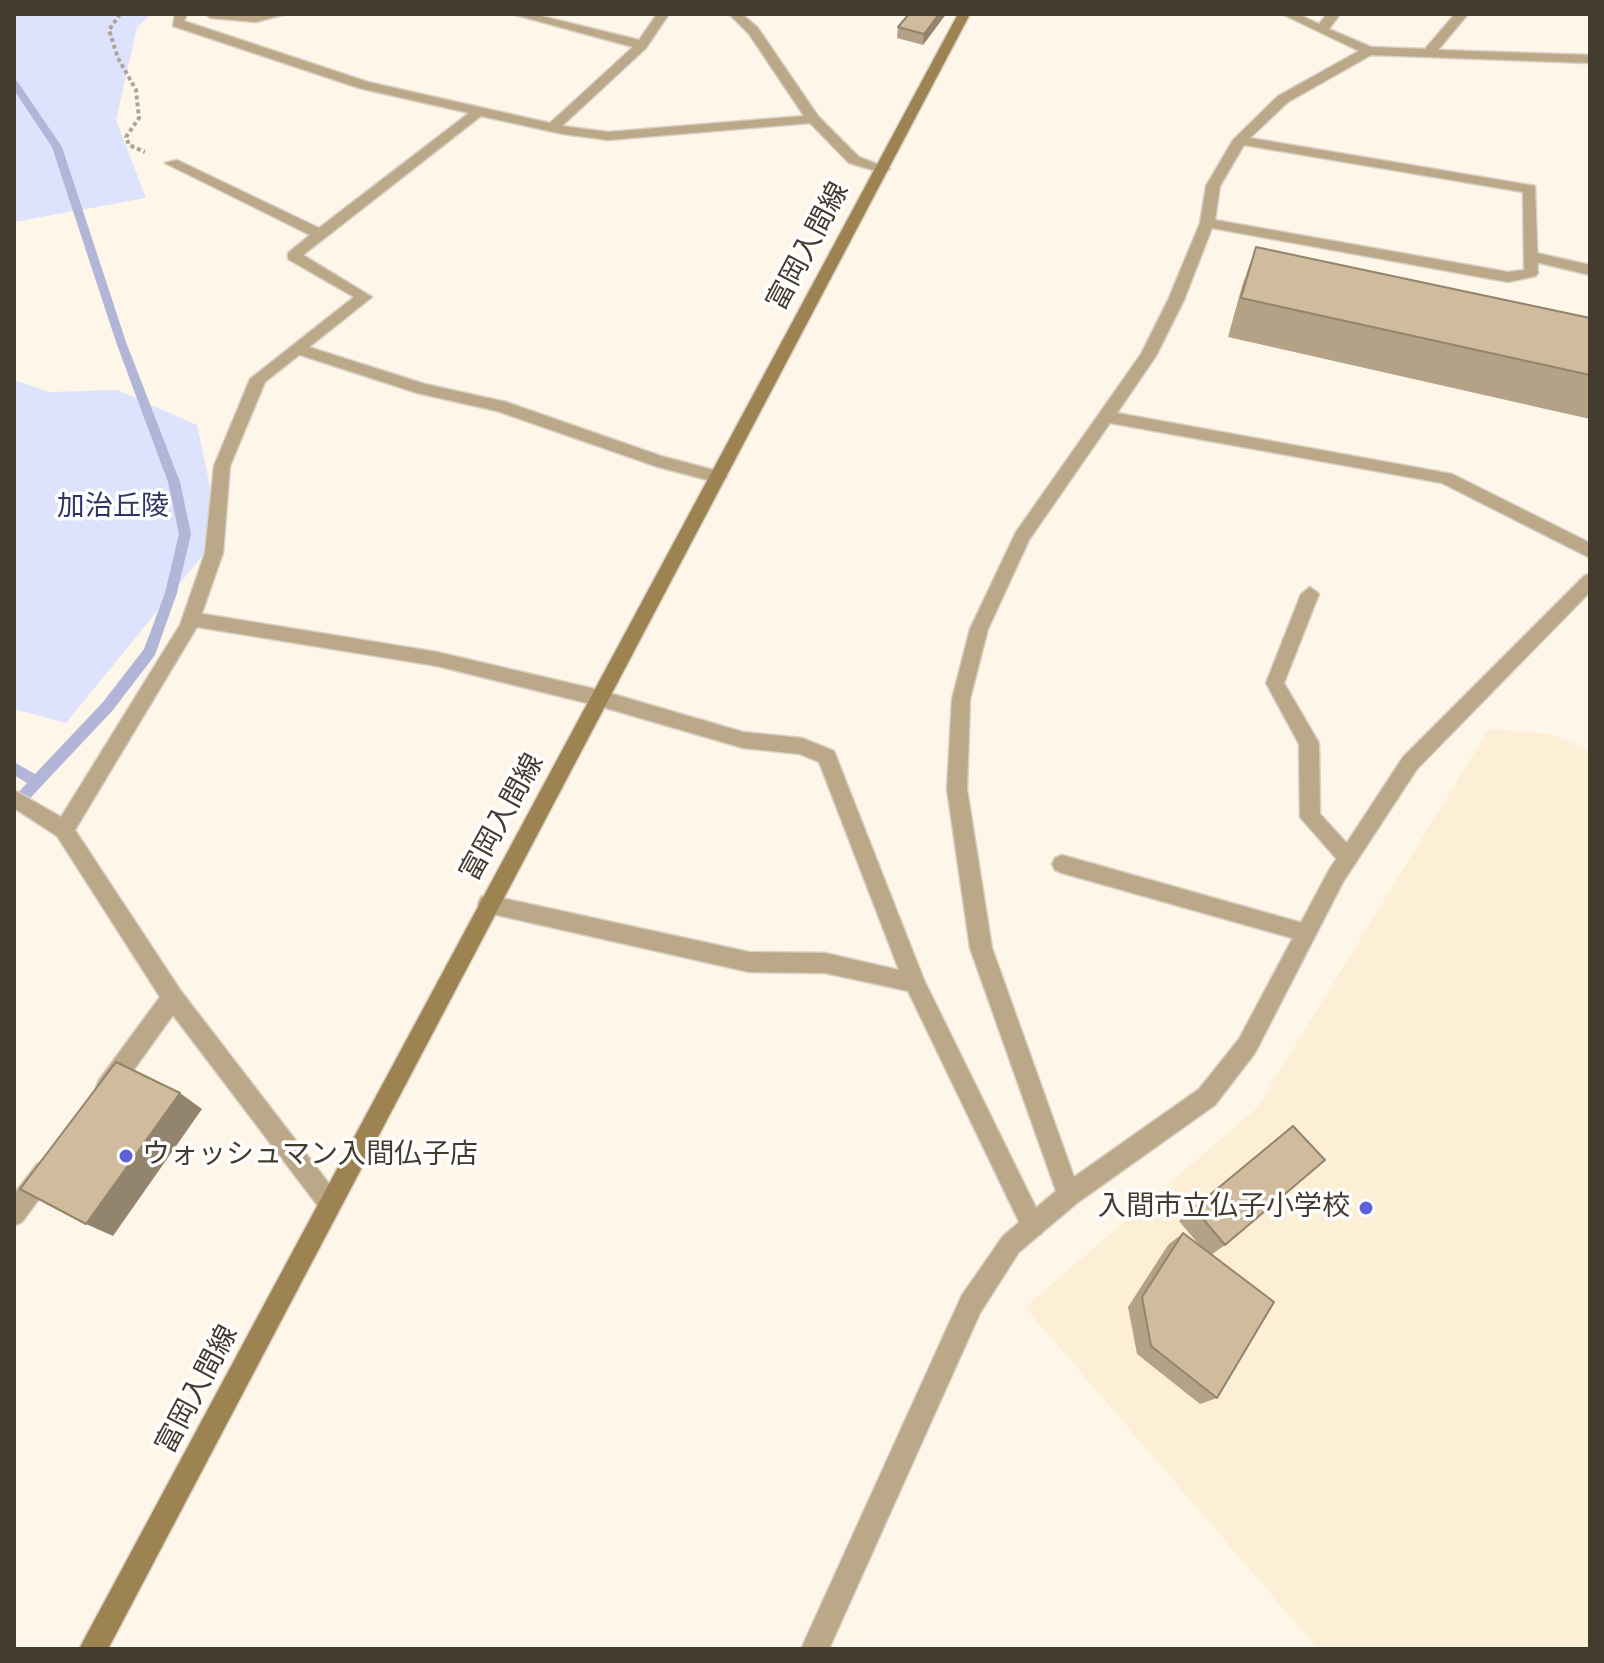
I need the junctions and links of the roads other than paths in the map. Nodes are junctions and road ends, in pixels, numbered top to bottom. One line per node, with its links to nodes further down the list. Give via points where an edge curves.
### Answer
1 (181, 14): 16 (street, via 177,23 349,80)
2 (211, 14): 3 (street)
3 (280, 14)
4 (518, 14): 12 (street)
5 (663, 14): 12 (street)
6 (735, 14): 17 (street, via 754,31)
7 (964, 14): 21 (main road, 富岡入間線)
8 (1288, 14): 11 (street)
9 (1334, 14): 11 (street)
10 (1462, 14): 14 (street)
11 (1321, 30): 13 (street)
12 (642, 45): 18 (street)
13 (1369, 51): 14 (street); 19 (street, via 1283,99)
14 (1429, 52): 15 (street)
15 (1590, 59)
16 (479, 111): 18 (street); 23 (street)
17 (813, 119): 18 (street, via 608,136); 21 (street, via 854,160)
18 (553, 127)
19 (1240, 140): 22 (street, via 1213,186); 24 (street, via 1530,189)
20 (172, 163): 23 (street)
21 (883, 169): 28 (main road, 富岡入間線)
22 (1207, 223): 24 (street, via 1508,277 1531,273); 27 (street, via 1148,356)
23 (321, 235): 26 (street, via 293,256 364,297)
24 (1532, 257): 25 (street)
25 (1590, 270)
26 (299, 349): 28 (street, via 423,389 500,406); 32 (street, via 258,379 222,466 214,553)
27 (1106, 417): 29 (street, via 1446,478); 44 (street, via 1022,537 979,629 961,699 957,789 981,948)
28 (719, 477): 33 (main road, 富岡入間線)
29 (1590, 551)
30 (1590, 581): 36 (street, via 1410,763)
31 (1310, 594): 36 (street, via 1275,683 1309,743 1310,817)
32 (191, 619): 33 (street, via 437,659); 35 (street)
33 (599, 698): 38 (main road, 富岡入間線); 40 (street, via 743,740 802,746 827,757)
34 (14, 798): 35 (street)
35 (64, 830): 41 (street)
36 (1348, 858): 39 (street)
37 (1062, 864): 39 (street)
38 (488, 904): 40 (street, via 749,962 825,963); 45 (main road, 富岡入間線)
39 (1306, 933): 44 (street, via 1247,1046 1207,1097)
40 (915, 983): 47 (street)
41 (173, 998): 42 (street); 45 (street)
42 (89, 1112)
43 (61, 1150): 46 (street)
44 (1069, 1195): 47 (street)
45 (329, 1202): 48 (main road, 富岡入間線)
46 (14, 1214)
47 (1033, 1226): 49 (street, via 1011,1244 971,1304)
48 (93, 1649)
49 (815, 1649)

